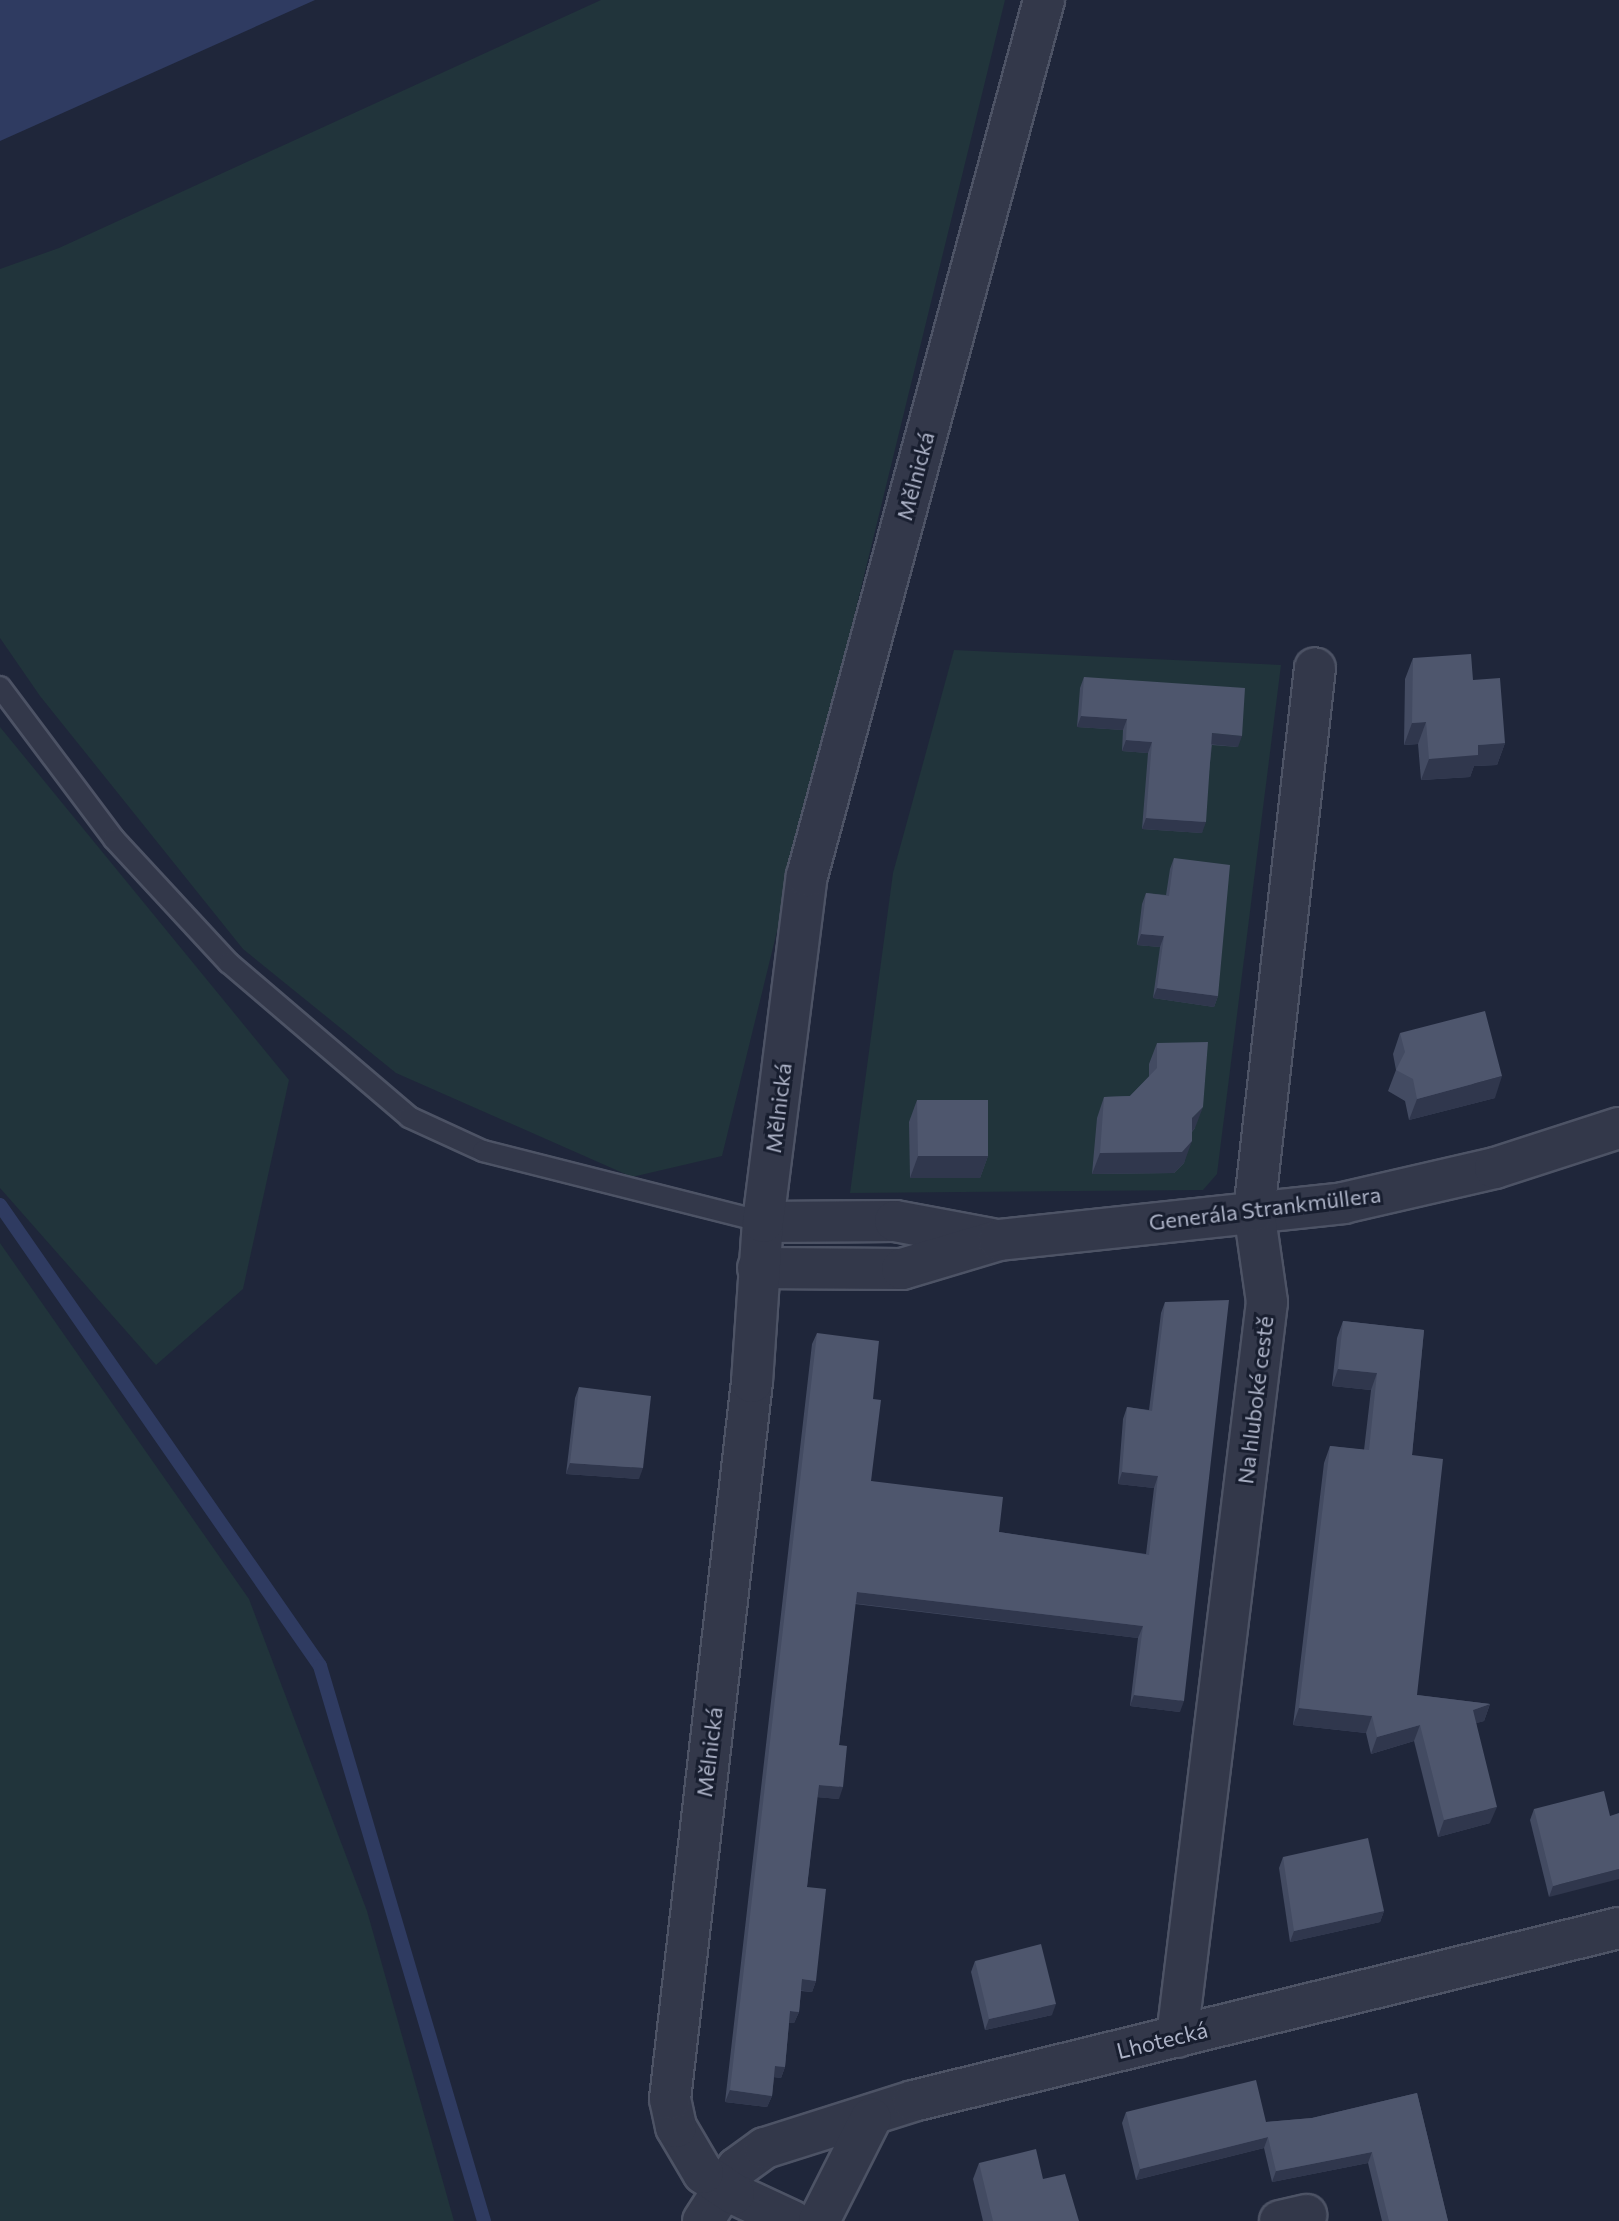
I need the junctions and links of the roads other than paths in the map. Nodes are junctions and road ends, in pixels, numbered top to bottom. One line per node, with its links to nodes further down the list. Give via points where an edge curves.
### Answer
1 (1044, 0): 6 (street, Mělnická, via 807,876)
2 (1315, 668): 5 (street, Na hluboké cestě)
3 (0, 687): 6 (lane, via 114,839 229,963 409,1117 483,1151)
4 (1619, 1128): 5 (street, Generála Strankmüllera, via 1343,1203)
5 (1254, 1211): 7 (street, Generála Strankmüllera); 10 (street, Na hluboké cestě, via 1267,1302)
6 (763, 1222): 7 (street, Generála Strankmüllera, via 895,1221); 8 (street, Mělnická)
7 (999, 1240): 8 (street, Generála Strankmüllera, via 902,1269)
8 (758, 1268): 12 (street, Mělnická, via 752,1382 670,2099)
9 (1619, 1928): 10 (street, Lhotecká)
10 (1177, 2037): 11 (street, Lhotecká, via 913,2101)
11 (871, 2118): 12 (street, Lhotecká, via 765,2148); 14 (street)
12 (712, 2204): 13 (street)
13 (792, 2221)
14 (819, 2221)

